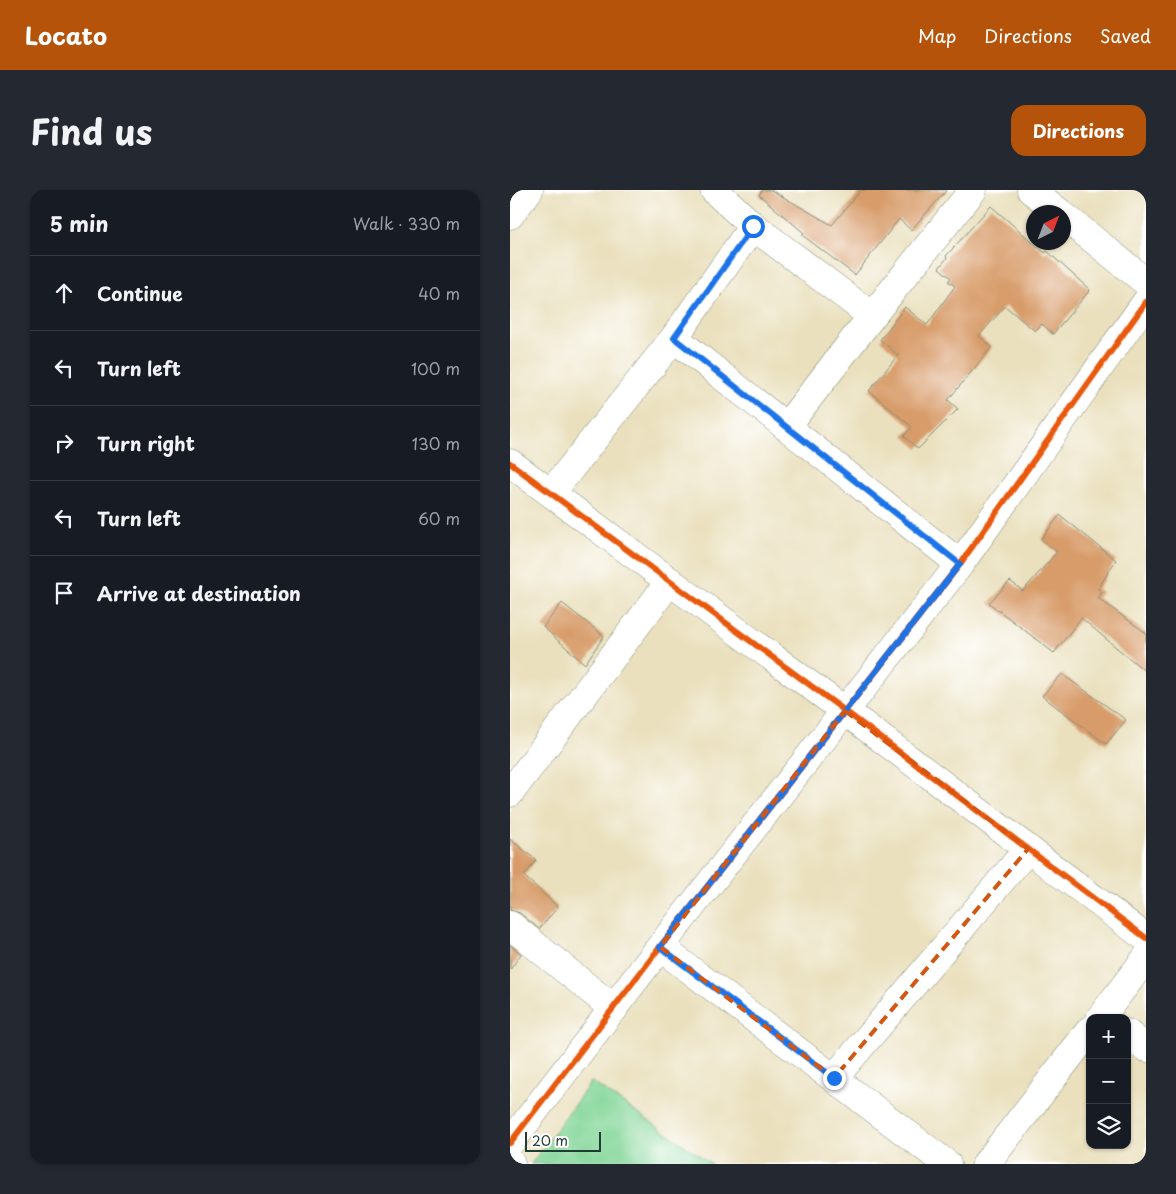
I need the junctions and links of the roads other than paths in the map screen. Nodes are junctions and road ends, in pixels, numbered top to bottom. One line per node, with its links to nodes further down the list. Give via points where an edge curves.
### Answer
1 (714, 190): 6 (street)
2 (973, 190): 9 (street)
3 (1031, 190): 4 (street)
4 (1050, 205)
5 (1071, 222): 7 (street)
6 (753, 226): 9 (street); 10 (street)
7 (1146, 282)
8 (1146, 302): 14 (street)
9 (872, 316): 11 (street)
10 (674, 338): 11 (street); 13 (street)
11 (786, 427): 14 (street)
12 (510, 463): 13 (street)
13 (551, 493): 15 (street)
14 (960, 564): 16 (street)
15 (670, 581): 16 (street); 17 (street)
16 (845, 711): 18 (street); 21 (street)
17 (510, 793)
18 (1028, 849): 20 (street); 28 (street)
19 (510, 924): 23 (street)
20 (1146, 938)
21 (660, 947): 23 (street); 28 (street)
22 (1146, 958): 24 (street)
23 (614, 1008): 29 (street)
24 (1104, 1014)
25 (1131, 1036): 27 (street)
26 (1086, 1038): 31 (street)
27 (1146, 1048)
28 (834, 1078): 30 (street)
29 (510, 1143)
30 (947, 1164)
31 (986, 1164)

